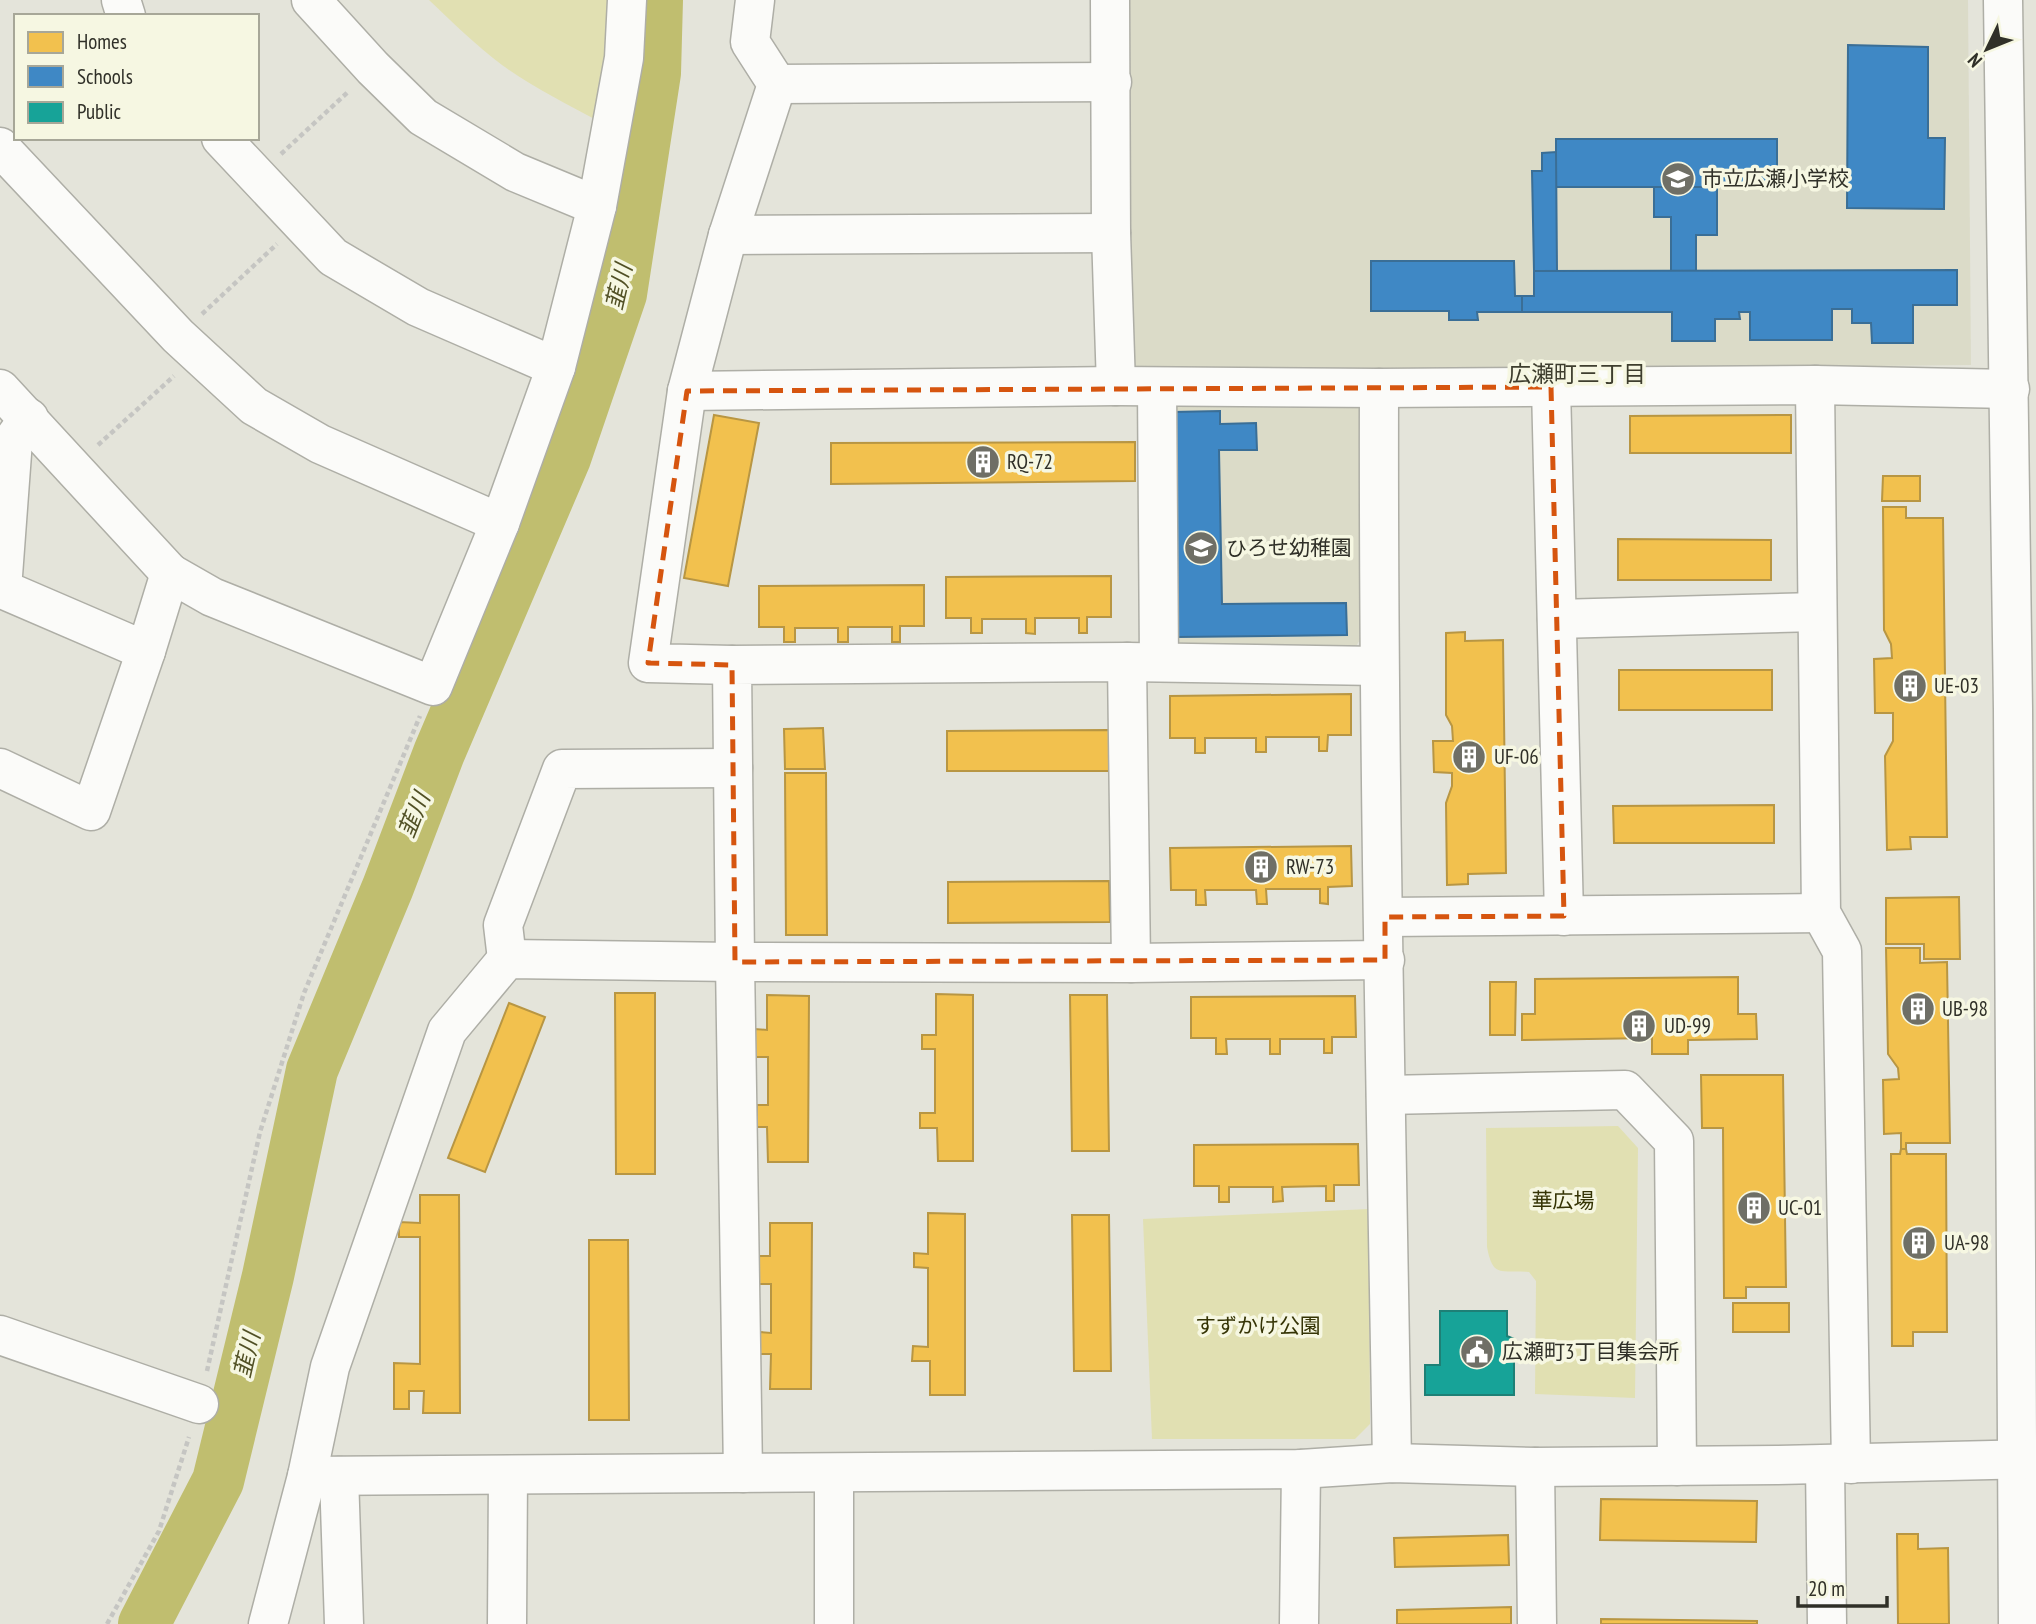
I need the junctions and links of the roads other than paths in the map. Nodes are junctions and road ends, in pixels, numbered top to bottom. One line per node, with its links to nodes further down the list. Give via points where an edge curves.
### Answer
1 (311, 0): 10 (street, via 423,117 514,172)
2 (627, 0): 10 (street, via 624,58)
3 (755, 0): 7 (street, via 750,42)
4 (1111, 0): 6 (street)
5 (2003, 0): 20 (street)
6 (1112, 82): 7 (street); 11 (street)
7 (777, 84): 12 (street)
8 (223, 140): 13 (street, via 333,257 418,307)
9 (0, 147): 23 (street, via 187,345 254,406 320,444)
10 (597, 206): 13 (street)
11 (1111, 233): 12 (street); 15 (street)
12 (728, 235): 21 (street)
13 (556, 367): 23 (street)
14 (1815, 385): 17 (street); 20 (street); 25 (street)
15 (1116, 386): 16 (street); 21 (street)
16 (1157, 387): 18 (street); 28 (street)
17 (1551, 387): 18 (street); 26 (street)
18 (1379, 388): 30 (street)
19 (0, 389): 22 (street)
20 (2010, 389): 31 (street)
21 (687, 391): 29 (street, via 648,663)
22 (29, 418): 24 (street); 27 (street, via 13,440 2,589)
23 (500, 523): 24 (street, via 433,686 212,597)
24 (170, 573): 27 (street)
25 (1818, 612): 26 (street); 34 (street)
26 (1557, 619): 35 (street)
27 (146, 651): 32 (street, via 91,811)
28 (1143, 662): 29 (street); 30 (street); 40 (street)
29 (732, 665): 33 (street)
30 (1378, 666): 36 (street)
31 (2024, 709): 44 (street)
32 (0, 768)
33 (733, 768): 37 (street, via 562,769 503,925); 39 (street)
34 (1821, 913): 35 (street); 46 (street, via 1842,951)
35 (1564, 916): 36 (street)
36 (1385, 917): 38 (street)
37 (507, 959): 39 (street); 53 (street, via 447,1031 330,1367)
38 (1385, 960): 40 (street); 41 (street)
39 (735, 962): 40 (street); 51 (street)
40 (1131, 963)
41 (1386, 1095): 45 (street); 48 (street, via 1625,1090 1674,1141)
42 (0, 1335): 43 (street)
43 (199, 1404)
44 (2026, 1459): 46 (street); 61 (street)
45 (1392, 1463): 47 (street); 49 (street)
46 (1838, 1464): 48 (street); 60 (street)
47 (1535, 1466): 48 (street); 59 (street)
48 (1677, 1466)
49 (1301, 1469): 50 (street); 58 (street)
50 (834, 1473): 51 (street); 57 (street)
51 (743, 1474): 52 (street)
52 (508, 1475): 53 (street); 56 (street)
53 (323, 1476): 54 (street); 55 (street)
54 (268, 1624)
55 (344, 1624)
56 (507, 1624)
57 (834, 1624)
58 (1299, 1624)
59 (1537, 1624)
60 (1827, 1624)
61 (2018, 1624)

